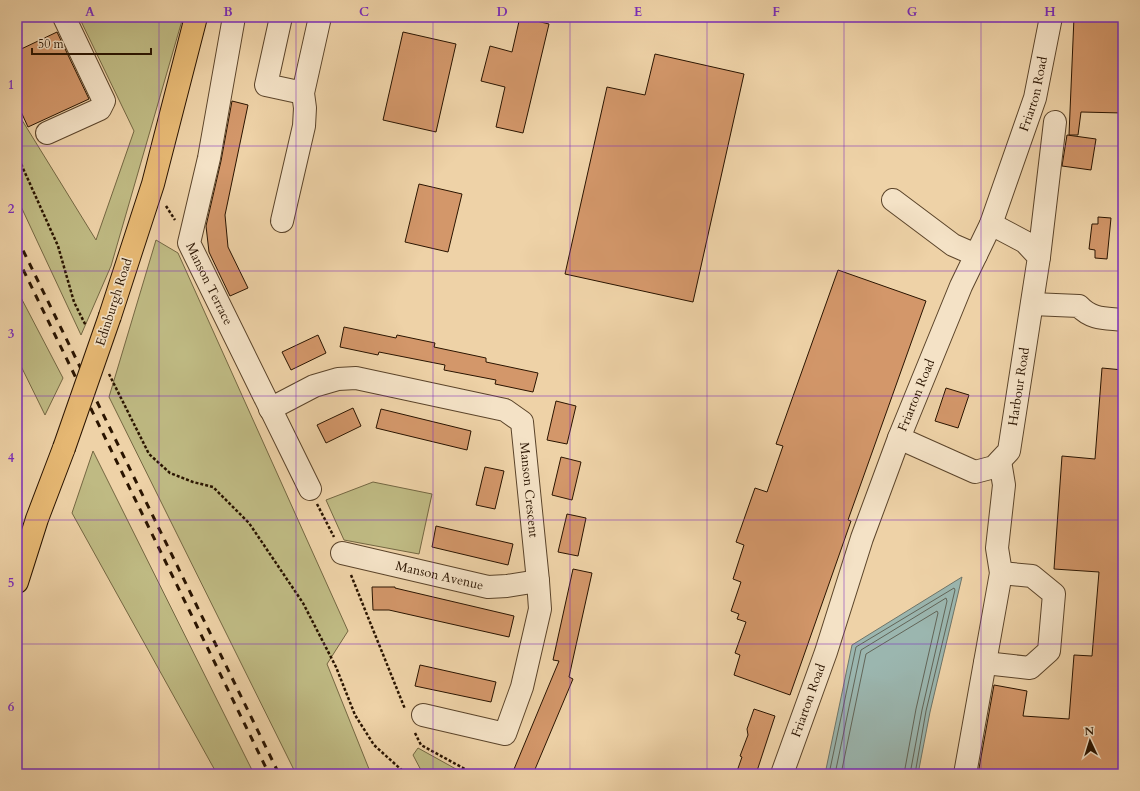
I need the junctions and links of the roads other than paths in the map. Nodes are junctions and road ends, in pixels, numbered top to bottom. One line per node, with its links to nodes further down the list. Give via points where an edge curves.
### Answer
1 (64, 17): 9 (street, via 104,101 100,109)
2 (196, 17): 24 (main road, Edinburgh Road, bridge, via 153,184)
3 (234, 17): 17 (street, Manson Terrace, via 209,158 189,243)
4 (281, 17): 7 (street, via 266,85)
5 (320, 17): 7 (street)
6 (1051, 17): 12 (street, Friarton Road, via 1035,98)
7 (303, 93): 11 (street, via 304,126)
8 (1055, 122): 14 (street, Harbour Road)
9 (47, 133)
10 (893, 200): 13 (street, via 953,245)
11 (282, 221)
12 (991, 224): 13 (street, Friarton Road); 14 (street, via 1025,242)
13 (976, 255): 18 (street, Friarton Road)
14 (1039, 257): 15 (street, Harbour Road)
15 (1032, 304): 16 (street, via 1079,306 1095,318); 19 (street, Harbour Road, via 1010,451)
16 (1123, 320)
17 (270, 409): 20 (street, Manson Terrace); 23 (street, Manson Crescent, via 314,386 338,379 356,378 505,410 522,422)
18 (900, 438): 19 (street, Harbour Road, via 974,472 994,467); 27 (street, Friarton Road, via 862,538 826,652)
19 (1000, 460): 22 (street, via 1004,485 997,548)
20 (310, 489)
21 (342, 553): 23 (street, Manson Avenue, via 488,587)
22 (1001, 573): 25 (street); 25 (street, via 1032,576 1054,594 1049,651 1030,668)
23 (538, 581): 26 (street, Manson Crescent, via 540,609 522,686 505,734)
24 (17, 582)
25 (985, 663): 28 (street)
26 (419, 723)
27 (782, 774)
28 (965, 774)

